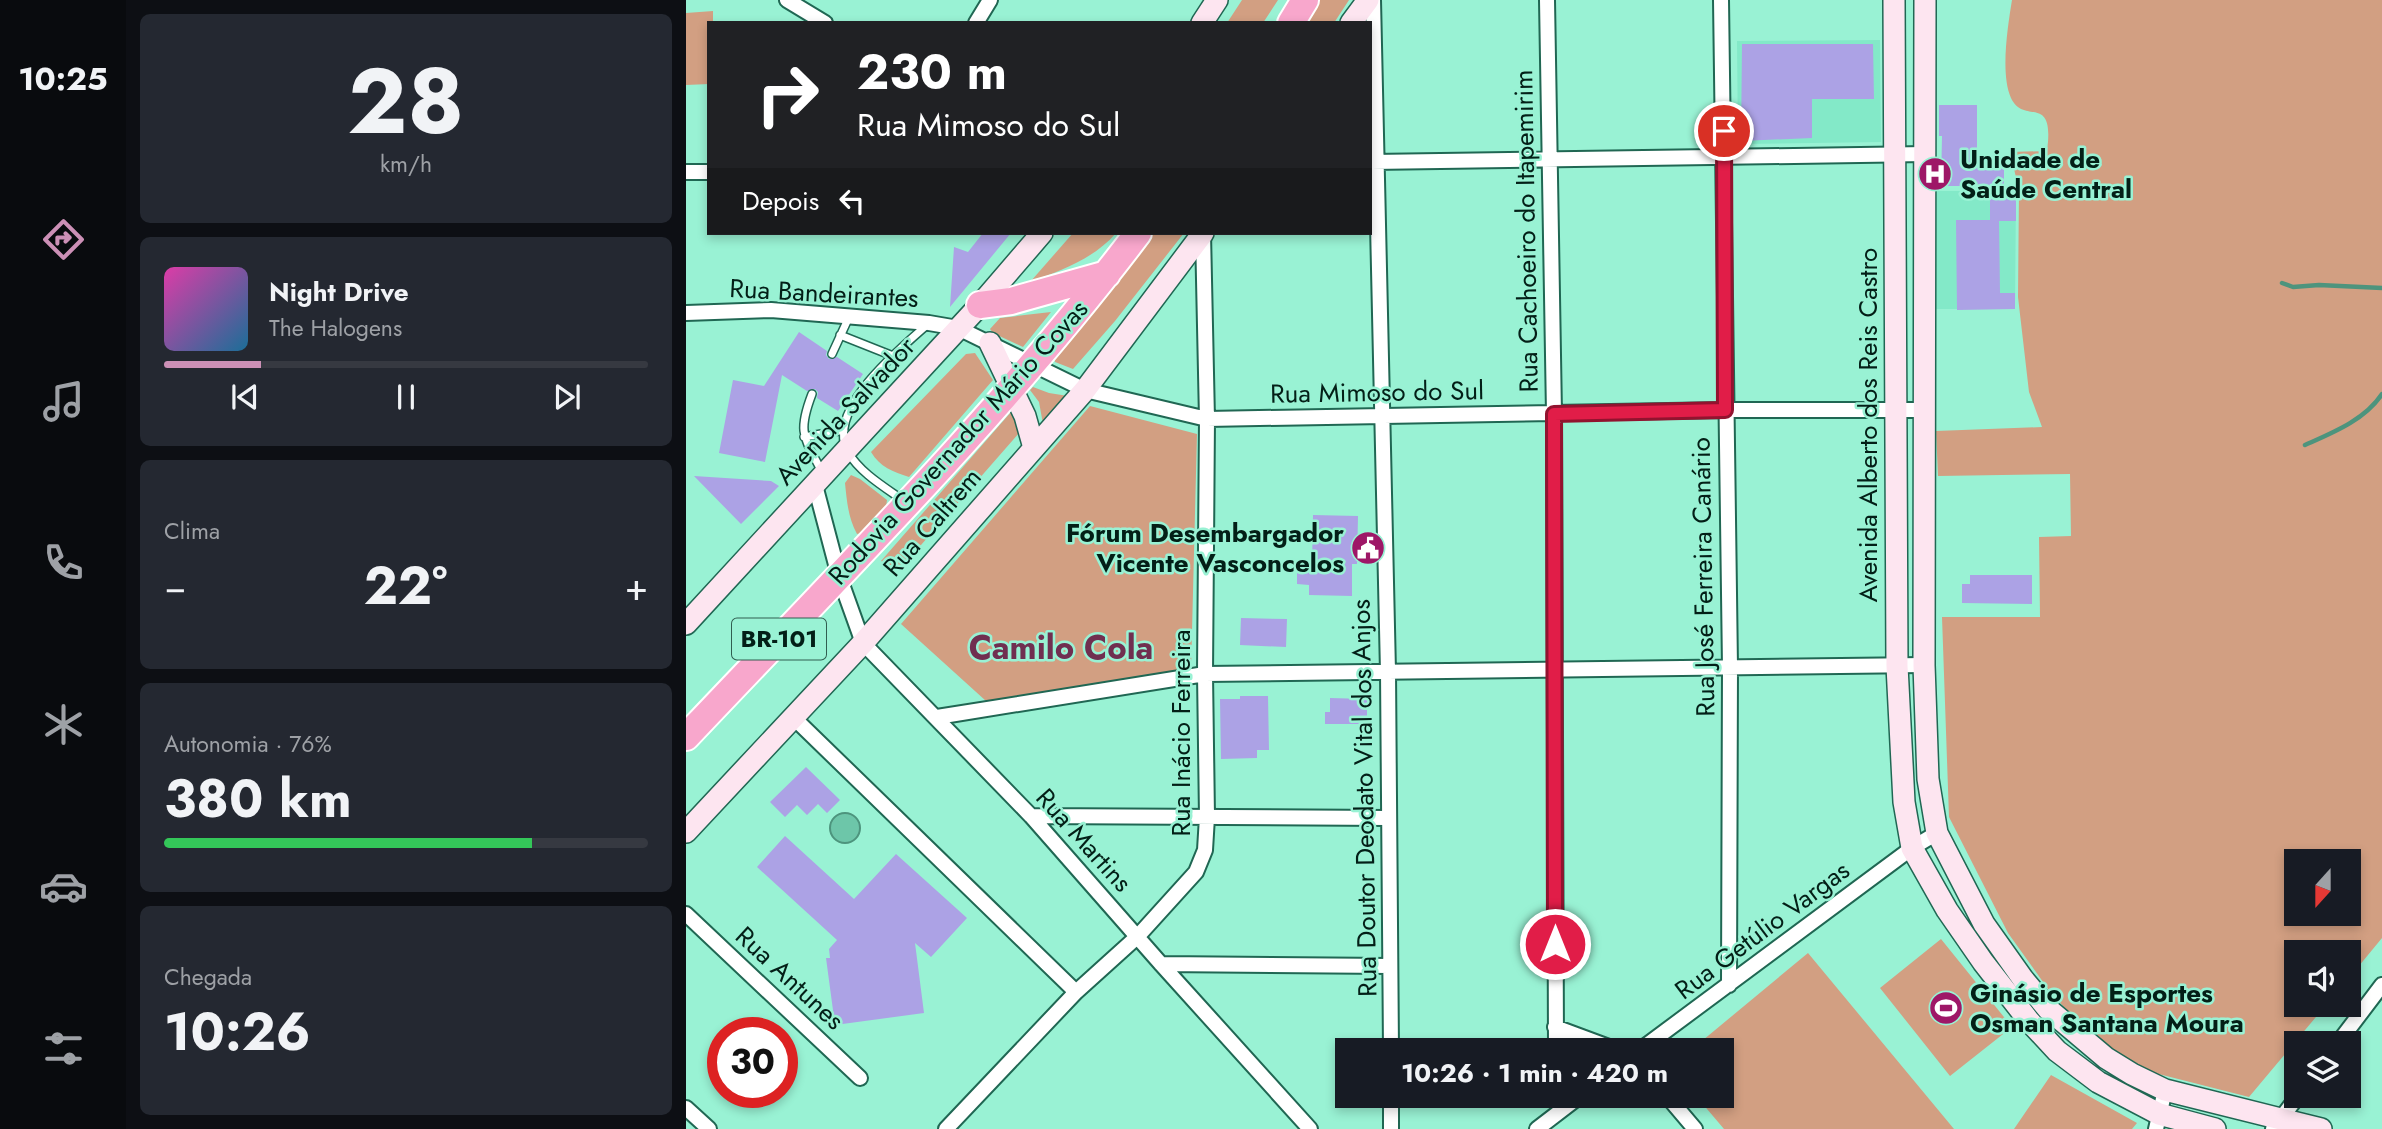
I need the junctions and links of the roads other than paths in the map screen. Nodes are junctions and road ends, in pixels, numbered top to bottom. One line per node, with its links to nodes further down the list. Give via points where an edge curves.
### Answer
1 (787, 0): 11 (street)
2 (990, 0): 13 (street)
3 (1217, 0): 14 (main road)
4 (1305, 0): 15 (highway)
5 (1368, 0): 16 (main road)
6 (1373, 0): 21 (street, Rua Doutor Deodato Vital dos Anjos)
7 (1547, 0): 20 (street, Rua Cachoeiro do Itapemirim)
8 (1721, 0): 19 (street, Rua José Ferreira Canário)
9 (1894, 0): 18 (main road, Avenida Alberto dos Reis Castro)
10 (1925, 0): 17 (main road)
11 (808, 5): 12 (street)
12 (823, 21)
13 (977, 21)
14 (1203, 21)
15 (1292, 21)
16 (1353, 21)
17 (1926, 154): 18 (street); 44 (main road)
18 (1895, 155): 19 (street); 43 (main road, Avenida Alberto dos Reis Castro)
19 (1724, 158): 20 (street); 42 (street, Rua José Ferreira Canário)
20 (1549, 159): 21 (street); 45 (street, Rua Cachoeiro do Itapemirim)
21 (1374, 162): 46 (street, Rua Doutor Deodato Vital dos Anjos)
22 (686, 172): 23 (street)
23 (707, 172)
24 (1040, 235): 29 (main road, Avenida Salvador)
25 (1136, 235): 28 (highway, Rodovia Governador Mário Covas / BR-101)
26 (1201, 235): 40 (main road, Rua Caltrem)
27 (1203, 235): 47 (street, Rua Inácio Ferreira)
28 (1107, 274): 29 (highway); 38 (highway, Rodovia Governador Mário Covas / BR-101)
29 (980, 306): 33 (main road, Avenida Salvador)
30 (686, 313): 31 (street, Rua Bandeirantes, via 771,310)
31 (849, 317): 32 (street, Rua Bandeirantes); 34 (lane)
32 (929, 323): 33 (street, Rua Bandeirantes); 37 (lane)
33 (958, 328): 35 (street, Rua Bandeirantes); 49 (main road, Avenida Salvador)
34 (840, 335): 36 (lane); 37 (lane)
35 (990, 343): 38 (street, Rua Bandeirantes); 39 (main road)
36 (832, 354)
37 (893, 356): 49 (lane, via 848,410)
38 (1031, 365): 39 (highway, Rodovia Governador Mário Covas / BR-101); 40 (street, Rua Bandeirantes)
39 (1011, 388): 50 (main road); 52 (highway, Rodovia Governador Mário Covas / BR-101)
40 (1085, 390): 47 (street, Rua Mimoso do Sul); 50 (main road, Rua Caltrem)
41 (812, 394): 48 (lane, via 803,419)
42 (1725, 410): 43 (street, Rua Mimoso do Sul); 45 (street, Rua Mimoso do Sul); 58 (street, Rua José Ferreira Canário)
43 (1897, 410): 44 (street, Rua Mimoso do Sul); 57 (main road, Avenida Alberto dos Reis Castro)
44 (1925, 410): 56 (main road)
45 (1554, 414): 46 (street, Rua Mimoso do Sul); 59 (street, Rua Cachoeiro do Itapemirim)
46 (1382, 416): 47 (street, Rua Mimoso do Sul); 60 (street, Rua Doutor Deodato Vital dos Anjos)
47 (1207, 419): 61 (street, Rua Inácio Ferreira)
48 (804, 437): 49 (lane); 51 (lane)
49 (845, 440): 51 (main road, Avenida Salvador); 52 (lane, via 881,485)
50 (1034, 448): 55 (main road, Rua Caltrem)
51 (819, 481): 53 (street, Rua Martins); 54 (main road, Avenida Salvador)
52 (907, 503): 53 (highway, Rodovia Governador Mário Covas / BR-101)
53 (839, 576): 55 (street, Rua Martins); 64 (highway, Rodovia Governador Mário Covas / BR-101)
54 (686, 624)
55 (863, 643): 62 (street, Rua Martins); 63 (main road, Rua Caltrem)
56 (1924, 665): 57 (street); 69 (main road, via 1928,779)
57 (1897, 666): 58 (street); 70 (main road, Avenida Alberto dos Reis Castro, via 1904,802)
58 (1730, 667): 59 (street); 75 (street, Rua José Ferreira Canário)
59 (1554, 670): 60 (street); 78 (street, Rua Cachoeiro do Itapemirim)
60 (1388, 672): 61 (street); 67 (street, Rua Doutor Deodato Vital dos Anjos)
61 (1205, 674): 62 (street); 66 (street, Rua Inácio Ferreira)
62 (937, 717): 65 (street, Rua Martins)
63 (794, 718): 68 (main road, Rua Caltrem); 77 (street)
64 (686, 737)
65 (1031, 816): 66 (street); 72 (street, Rua Martins)
66 (1207, 817): 67 (street); 72 (street, Rua Inácio Ferreira, via 1205,850 1196,872)
67 (1388, 818): 74 (street, Rua Doutor Deodato Vital dos Anjos)
68 (686, 832)
69 (1937, 833): 70 (street, Rua Getúlio Vargas); 85 (main road, via 1984,923 2048,1009 2106,1058)
70 (1912, 848): 75 (street, Rua Getúlio Vargas); 93 (main road, via 1954,920 2029,1021 2057,1051)
71 (686, 914): 84 (street, Rua Antunes)
72 (1138, 936): 73 (street, Rua Martins); 77 (street, Rua Inácio Ferreira)
73 (1161, 964): 74 (street); 97 (street, Rua Martins)
74 (1390, 966): 80 (street, Rua Doutor Deodato Vital dos Anjos)
75 (1729, 985): 83 (street, Rua Getúlio Vargas)
76 (2382, 985): 79 (street)
77 (1076, 992): 96 (street, Rua Inácio Ferreira)
78 (1555, 1027): 81 (street, Rua Cachoeiro do Itapemirim); 82 (street)
79 (2347, 1031)
80 (1391, 1038)
81 (1555, 1038)
82 (1585, 1038)
83 (1656, 1038)
84 (860, 1078)
85 (2165, 1090): 93 (street); 94 (main road)
86 (686, 1108): 95 (street)
87 (1391, 1108): 98 (street)
88 (1558, 1108): 92 (street)
89 (1564, 1108): 92 (street)
90 (1677, 1108): 100 (street)
91 (2289, 1108): 94 (street)
92 (1558, 1112): 99 (street)
93 (2158, 1122): 101 (main road)
94 (2277, 1124): 102 (main road)
95 (709, 1129)
96 (946, 1129)
97 (1310, 1129)
98 (1391, 1129)
99 (1537, 1129)
100 (1695, 1129)
101 (2215, 1129)
102 (2321, 1129)

